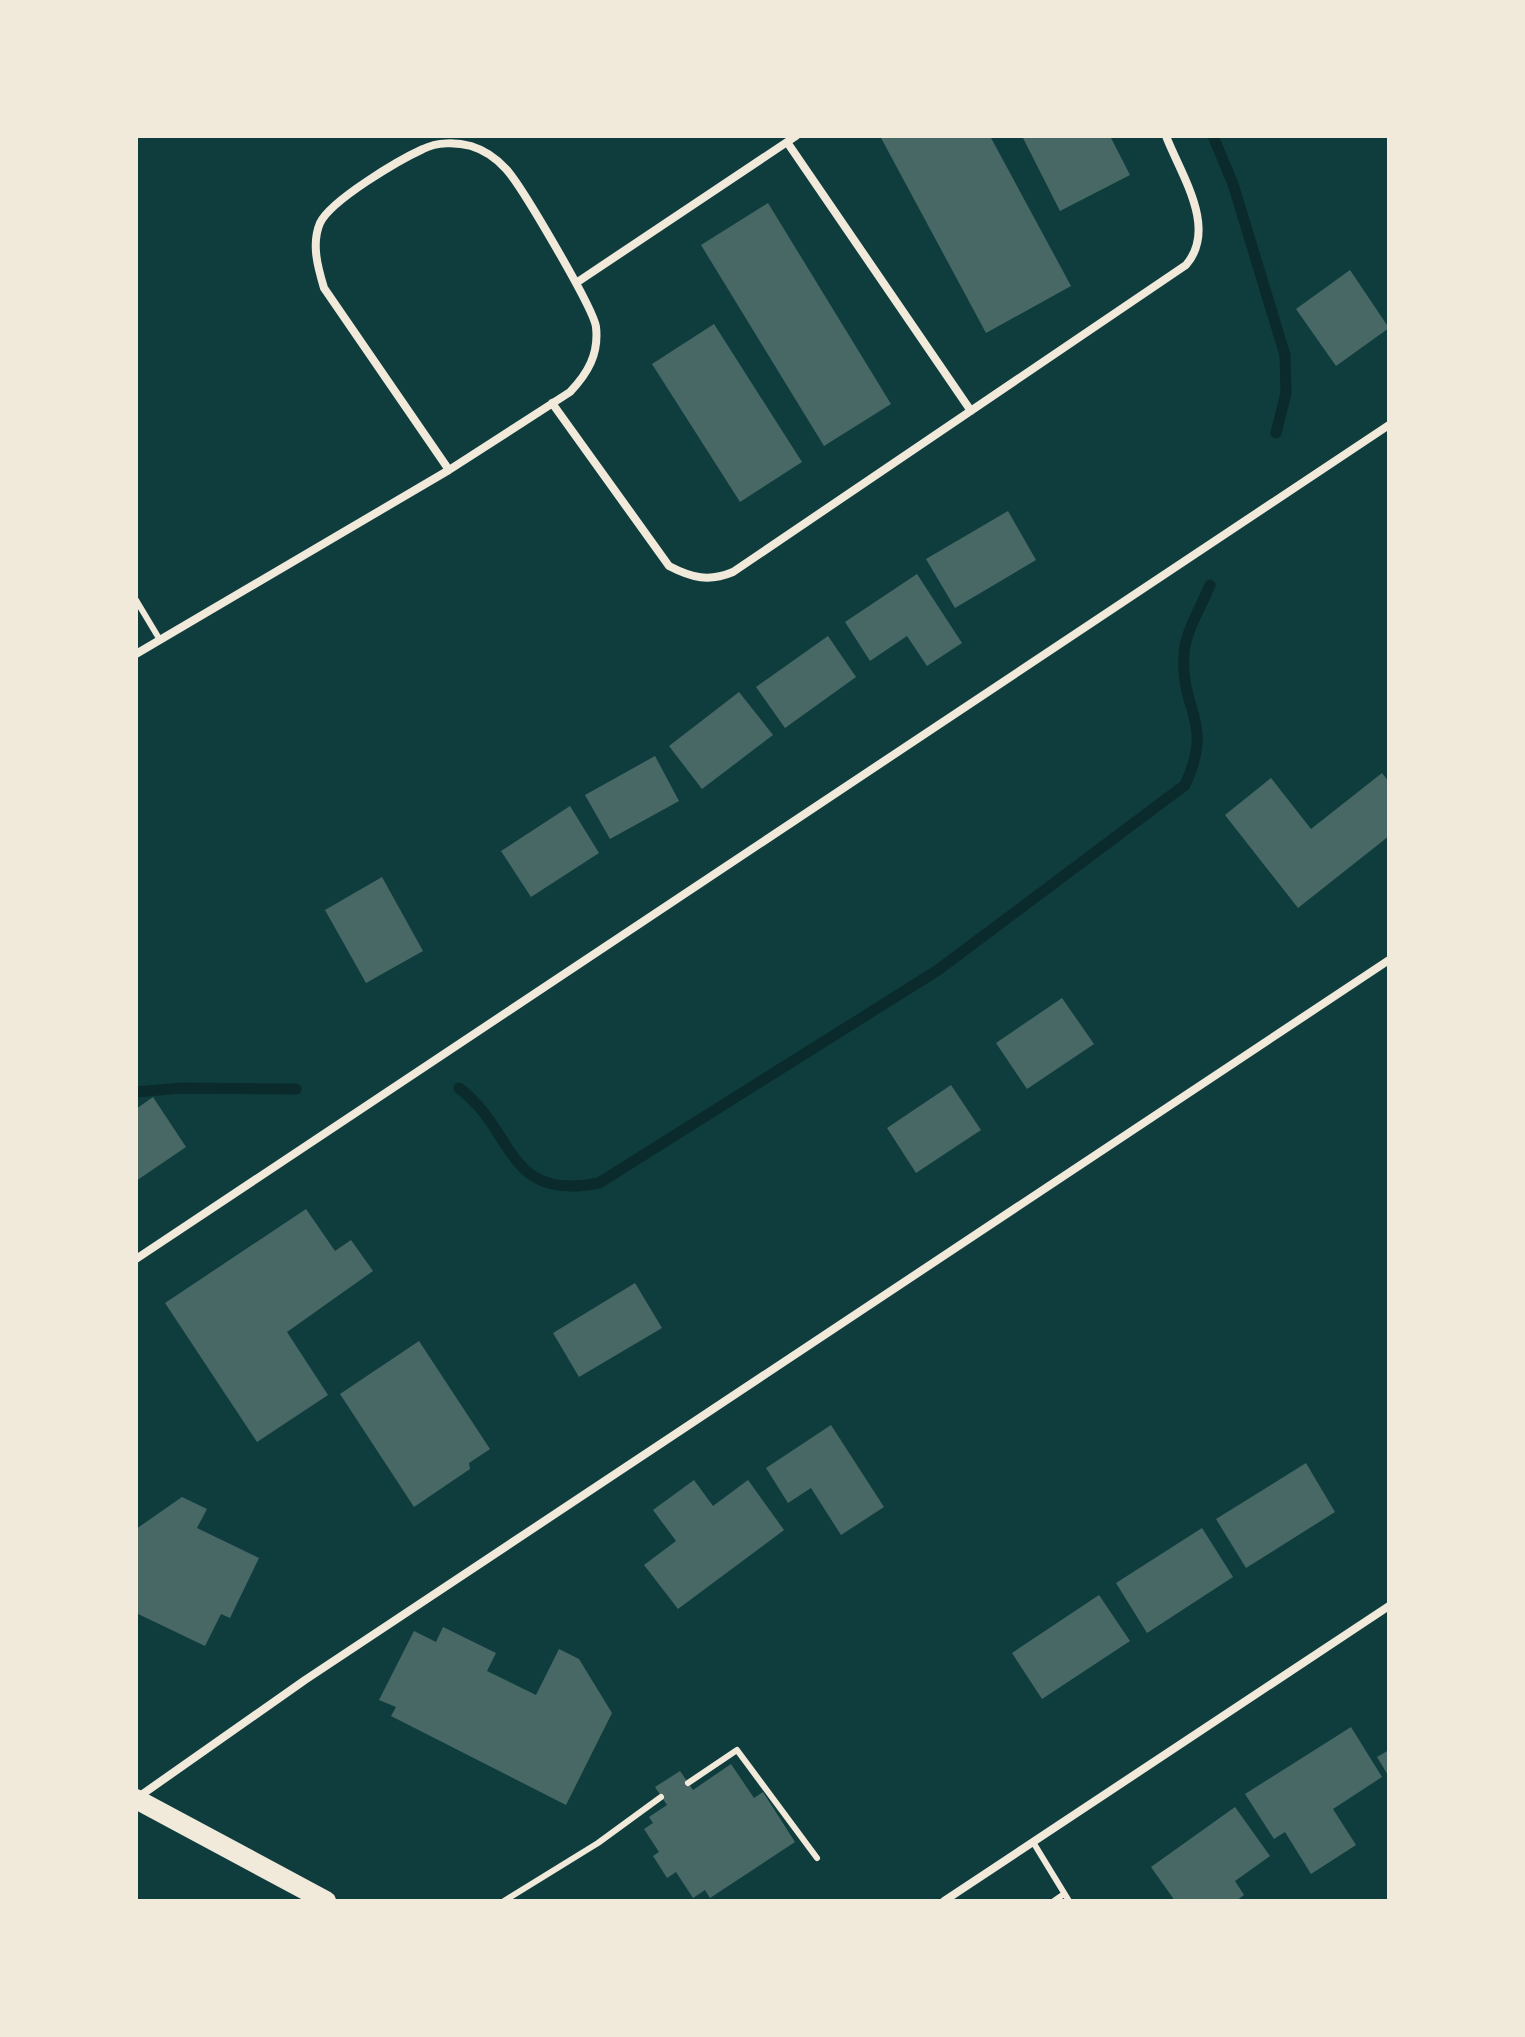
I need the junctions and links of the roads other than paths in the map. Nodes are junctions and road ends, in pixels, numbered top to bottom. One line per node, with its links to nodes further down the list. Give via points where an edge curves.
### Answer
1 (796, 136): 3 (street)
2 (1166, 136): 6 (street, via 1198,217 1196,254)
3 (787, 142): 4 (street); 6 (street)
4 (576, 283): 5 (street, via 595,318 596,353 586,375); 8 (street, via 508,170 470,146 447,143 425,148 333,206 320,223 317,265 324,288)
5 (552, 403): 6 (street, via 669,566 698,579 733,572); 8 (street)
6 (971, 411)
7 (1389, 425): 13 (street)
8 (449, 470): 10 (street)
9 (136, 600): 10 (lane)
10 (160, 640): 11 (street)
11 (136, 654)
12 (1389, 960): 17 (street, via 305,1680)
13 (136, 1259)
14 (1389, 1606): 18 (street)
15 (688, 1783): 19 (lane, via 737,1750)
16 (661, 1797): 22 (lane)
17 (136, 1799): 21 (main road)
18 (1033, 1842): 20 (lane); 23 (street)
19 (817, 1858)
20 (1064, 1894): 24 (lane); 25 (lane)
21 (321, 1900)
22 (504, 1901)
23 (944, 1901)
24 (1054, 1901)
25 (1069, 1901)

